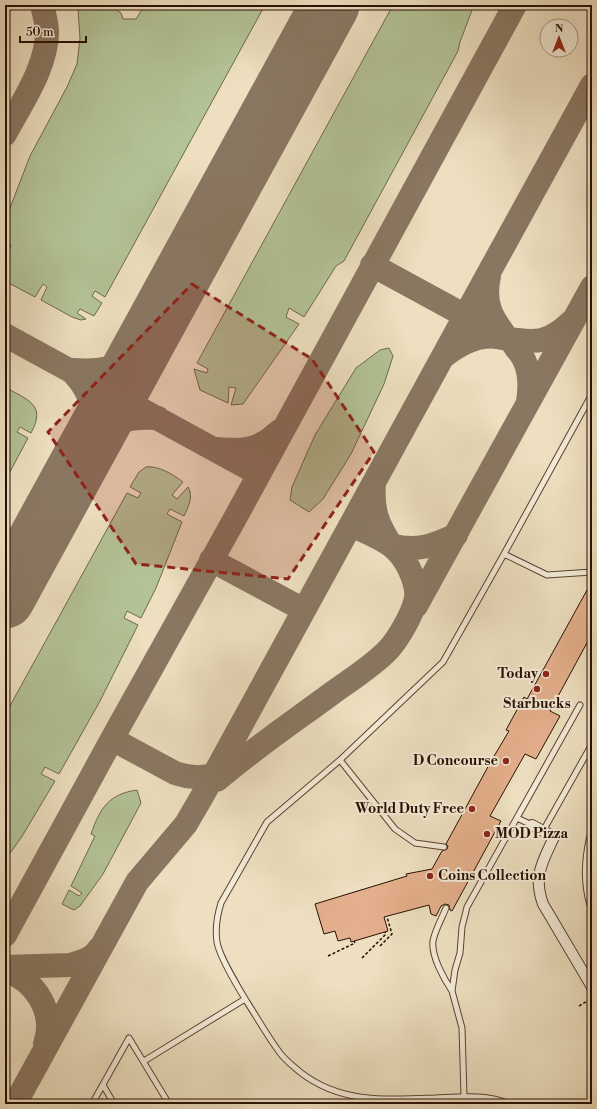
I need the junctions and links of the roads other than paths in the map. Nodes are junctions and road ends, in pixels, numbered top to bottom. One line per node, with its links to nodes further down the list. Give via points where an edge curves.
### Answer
1 (592, 394): 2 (lane)
2 (504, 554): 3 (lane, via 547,575); 6 (lane, via 443,662)
3 (592, 572)
4 (580, 705): 7 (lane)
5 (592, 744): 9 (lane)
6 (340, 760): 11 (lane, via 395,829 415,842); 16 (lane, via 267,822 221,903 217,916 217,944)
7 (517, 818): 8 (lane); 15 (lane, via 467,907)
8 (532, 825): 9 (street)
9 (543, 831): 14 (street, via 554,837 541,866 539,893 548,915)
10 (592, 838): 12 (street, via 588,853)
11 (444, 847)
12 (592, 903)
13 (446, 908): 15 (lane, via 433,942 443,978)
14 (592, 987)
15 (452, 991): 19 (lane, via 462,1028)
16 (245, 999): 17 (lane); 20 (lane, via 280,1054 316,1084 348,1096)
17 (144, 1061): 18 (lane, via 129,1038); 23 (lane)
18 (103, 1085): 21 (lane); 22 (lane)
19 (464, 1096): 20 (lane); 24 (lane)
20 (401, 1102)
21 (92, 1104)
22 (114, 1104)
23 (169, 1104)
24 (509, 1104)

